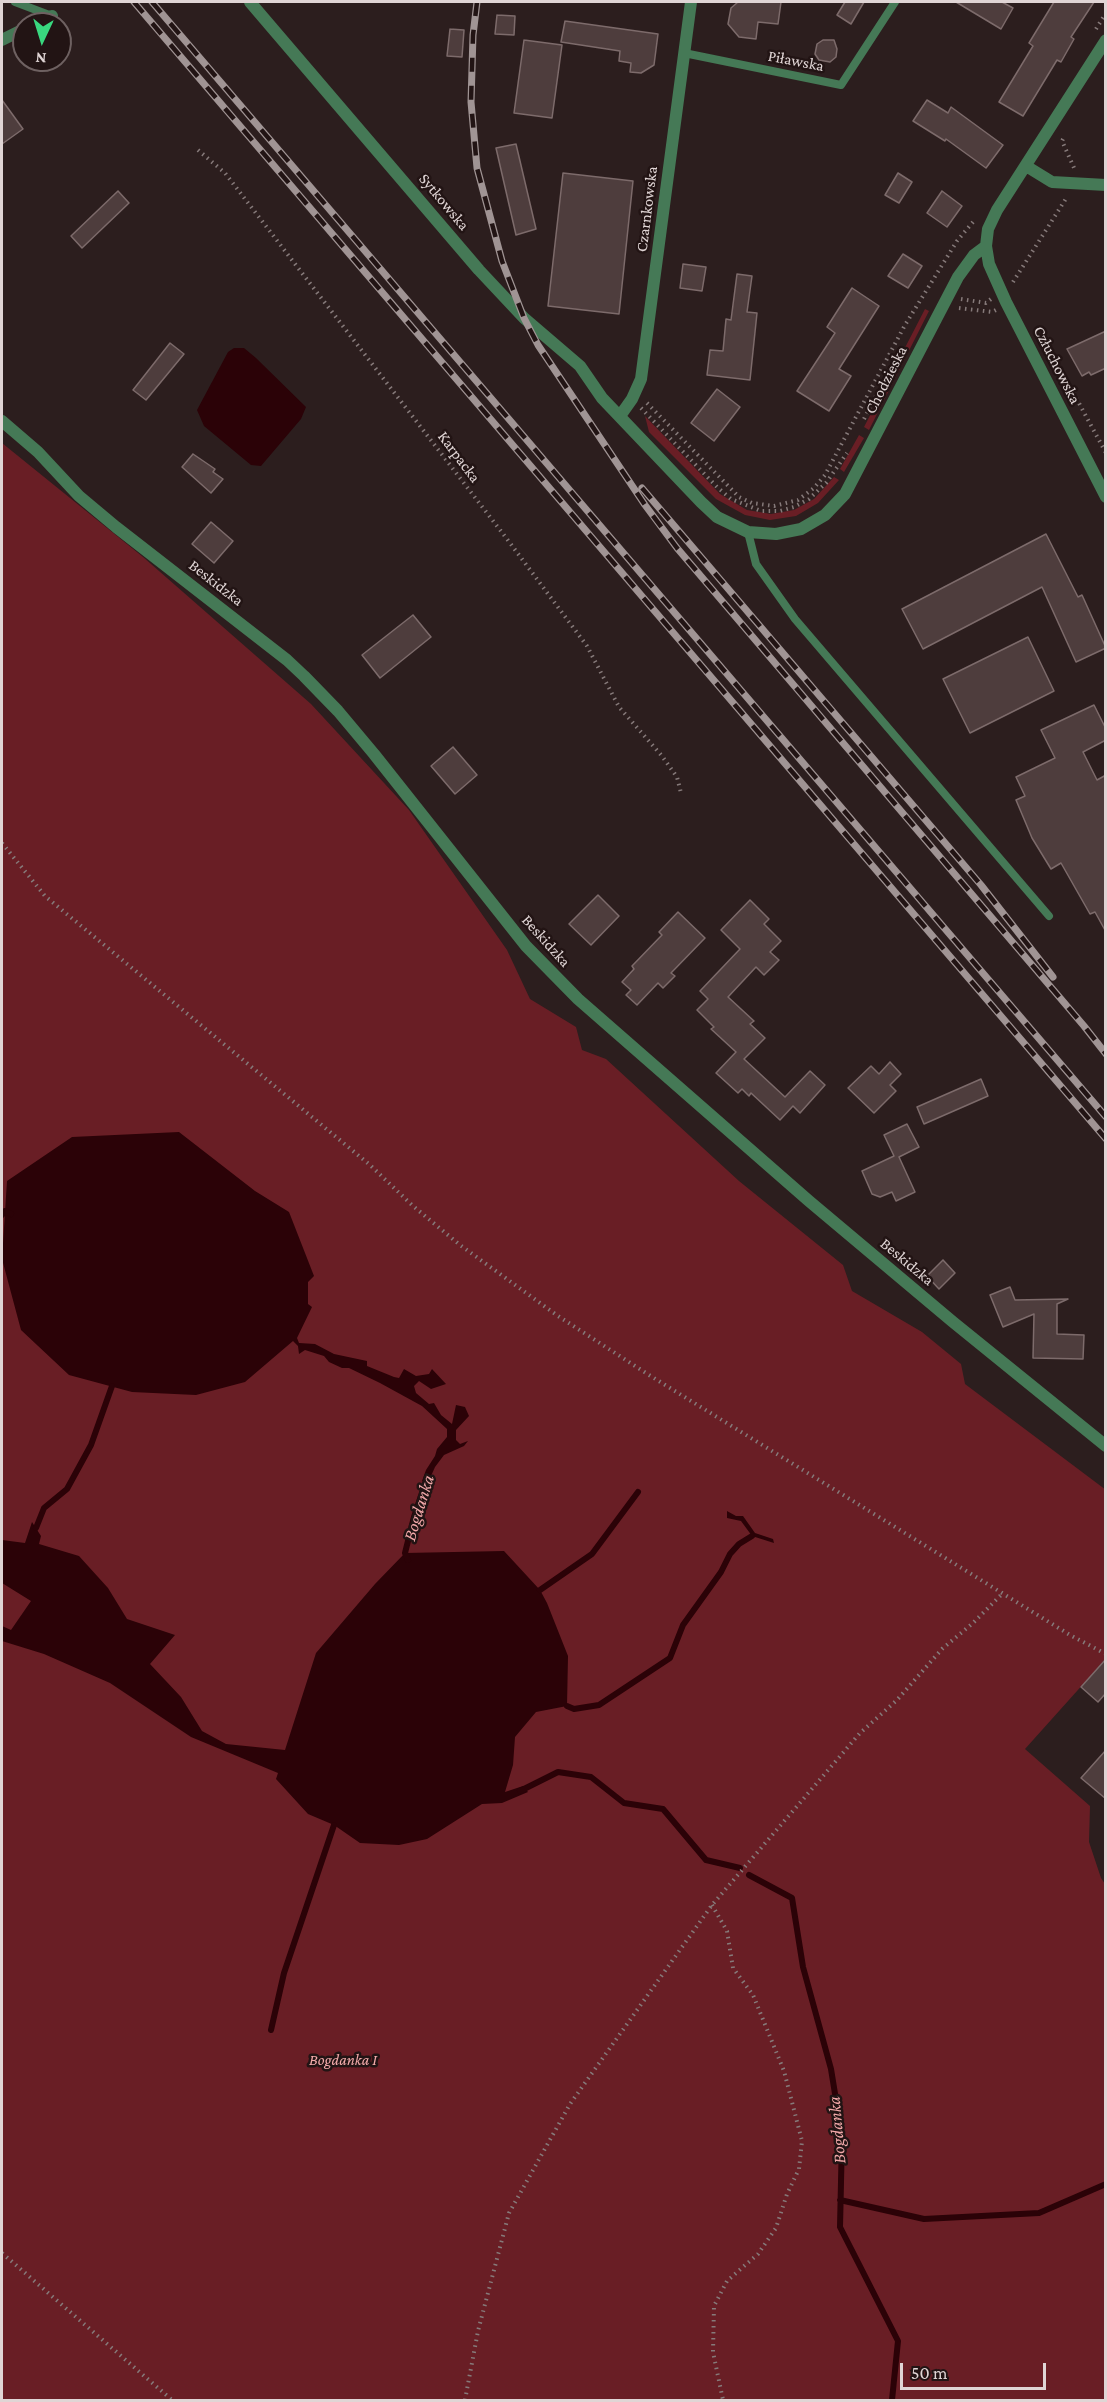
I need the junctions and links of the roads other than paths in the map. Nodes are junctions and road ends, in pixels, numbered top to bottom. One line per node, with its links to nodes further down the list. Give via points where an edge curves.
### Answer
1 (15, 2): 5 (lane)
2 (250, 2): 11 (street, Sytkowska, via 479,270 524,318 580,366)
3 (691, 2): 7 (street, Czarnkowska)
4 (895, 2): 7 (lane, Piławska, via 841,85)
5 (41, 12)
6 (1106, 40): 8 (street, Chodzieska)
7 (684, 53): 11 (street, Czarnkowska, via 641,380)
8 (1026, 166): 9 (street, via 1052,182); 10 (street, Chodzieska, via 997,210 988,229)
9 (1106, 185)
10 (986, 246): 13 (street, Człuchowska, via 989,264 1004,297); 14 (street, Chodzieska, via 974,255 948,298 854,479 836,505 801,529 776,534)
11 (620, 416): 14 (street, Chodzieska, via 700,502 717,517)
12 (2, 421): 16 (street, Beskidzka, via 79,496 304,676 374,754 526,946 578,999 809,1201)
13 (1106, 497)
14 (748, 532): 15 (lane, via 756,564 795,619)
15 (1049, 916)
16 (1106, 1446)

